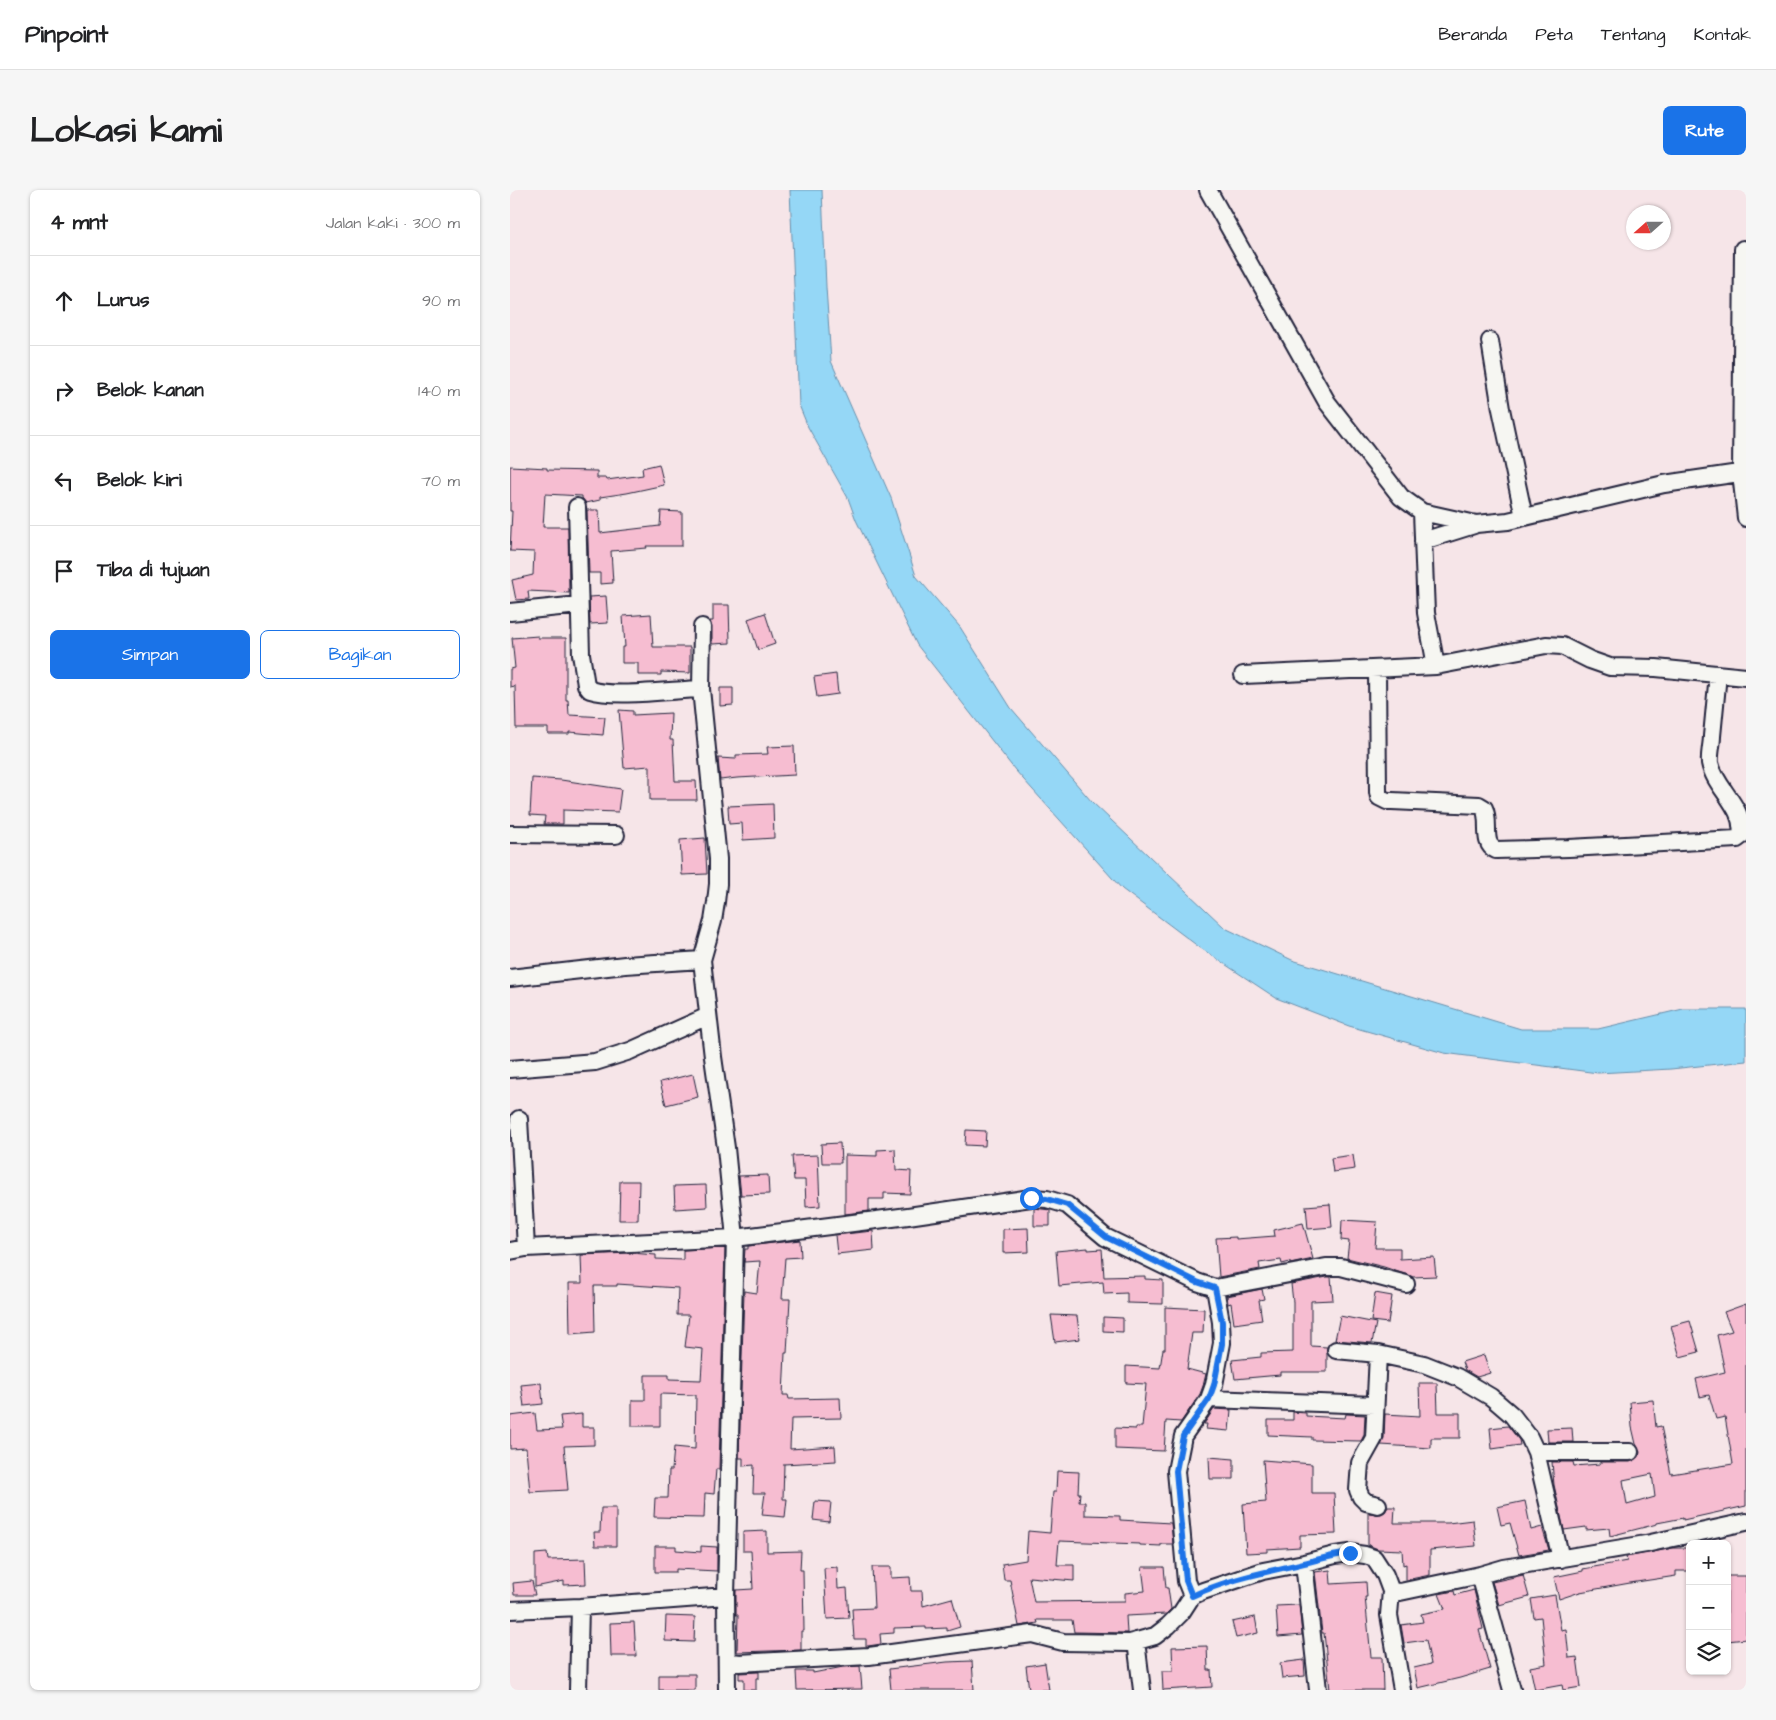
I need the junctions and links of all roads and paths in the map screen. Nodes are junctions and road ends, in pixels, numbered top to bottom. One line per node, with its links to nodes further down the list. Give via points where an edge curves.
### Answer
1 (1208, 190): 6 (street, via 1327,402 1401,497)
2 (1743, 249): 4 (street)
3 (1490, 341): 7 (street)
4 (1743, 473): 7 (street, via 1664,484); 8 (street)
5 (577, 507): 11 (street)
6 (1422, 512): 9 (street); 10 (street)
7 (1524, 517): 9 (street)
8 (1746, 518)
9 (1476, 524): 10 (street)
10 (1423, 541): 14 (street, via 1426,613)
11 (579, 605): 12 (street); 19 (street, via 581,654 586,685 590,690 626,693)
12 (510, 612)
13 (702, 627): 19 (street)
14 (1436, 666): 15 (street); 16 (street, via 1546,645 1562,646 1610,667)
15 (1377, 669): 16 (street, via 1379,797 1386,801 1484,808 1488,818 1488,843 1496,850 1691,842 1737,839 1741,836 1742,822 1737,810 1716,780 1710,762); 17 (street)
16 (1718, 674): 18 (street)
17 (1243, 675)
18 (1746, 677)
19 (701, 689): 22 (street, via 718,859 713,921)
20 (510, 834): 21 (street)
21 (616, 835)
22 (702, 960): 23 (street); 24 (street)
23 (510, 978)
24 (708, 1016): 25 (street, via 630,1052 595,1062); 27 (street)
25 (510, 1069)
26 (519, 1119): 28 (street)
27 (735, 1238): 28 (street); 30 (street, via 1031,1198 1047,1199 1067,1205 1106,1237); 43 (street)
28 (518, 1249)
29 (1406, 1284): 30 (street, via 1341,1267 1326,1267)
30 (1215, 1288): 33 (street, via 1222,1322 1222,1344)
31 (1336, 1350): 32 (street)
32 (1378, 1354): 34 (street); 35 (street, via 1424,1364 1457,1377 1491,1397 1512,1415)
33 (1209, 1399): 34 (street); 44 (street, via 1183,1436 1176,1471 1186,1581)
34 (1375, 1405): 37 (street, via 1374,1438 1360,1463 1358,1490 1366,1502)
35 (1536, 1452): 36 (street); 39 (street)
36 (1630, 1452)
37 (1378, 1505)
38 (1746, 1522): 39 (street)
39 (1560, 1559): 41 (street)
40 (1304, 1563): 42 (street, via 1335,1554 1365,1555 1374,1558); 44 (street, via 1263,1571); 52 (street)
41 (1480, 1575): 42 (street, via 1415,1590); 54 (street)
42 (1391, 1591): 53 (street, via 1389,1615)
43 (726, 1596): 45 (street); 48 (street)
44 (1192, 1596): 47 (street, via 1168,1626 1155,1636)
45 (580, 1608): 46 (street); 49 (street)
46 (510, 1610)
47 (1136, 1641): 48 (street, via 1063,1642 1032,1634 869,1656); 51 (street)
48 (727, 1661): 50 (street)
49 (578, 1690)
50 (727, 1690)
51 (1142, 1690)
52 (1318, 1690)
53 (1402, 1690)
54 (1512, 1690)

